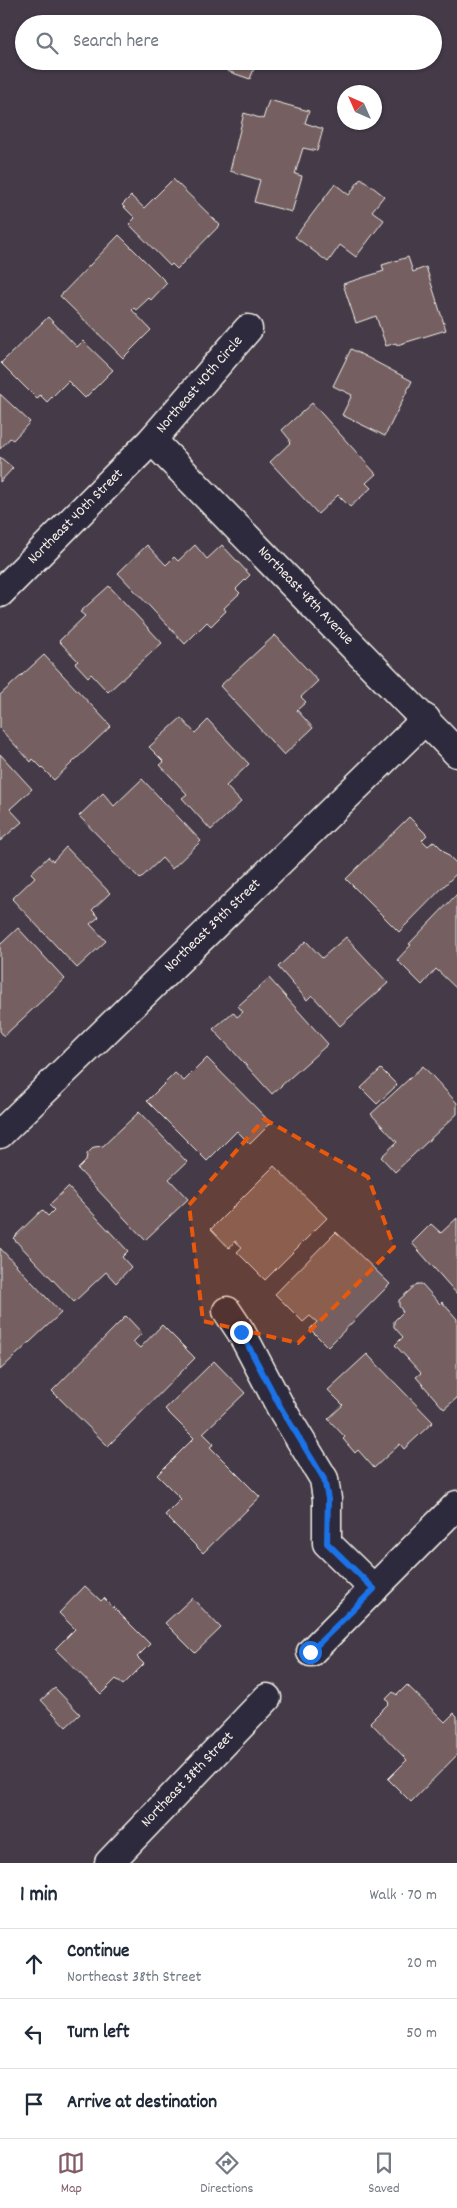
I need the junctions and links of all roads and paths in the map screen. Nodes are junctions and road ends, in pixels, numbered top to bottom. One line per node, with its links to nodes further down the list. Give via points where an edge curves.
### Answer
1 (248, 329): 2 (street, Northeast 40th Circle)
2 (152, 440): 3 (street, Northeast 40th Street); 4 (street, Northeast 48th Avenue)
3 (0, 593)
4 (426, 719): 5 (street, Northeast 48th Avenue); 6 (street, Northeast 39th Street)
5 (457, 753)
6 (0, 1134)
7 (226, 1311): 9 (street, via 324,1479 328,1499 327,1543)
8 (457, 1505): 9 (street)
9 (374, 1589): 10 (street)
10 (310, 1652)
11 (267, 1698): 12 (street, Northeast 38th Street)
12 (109, 1863)

